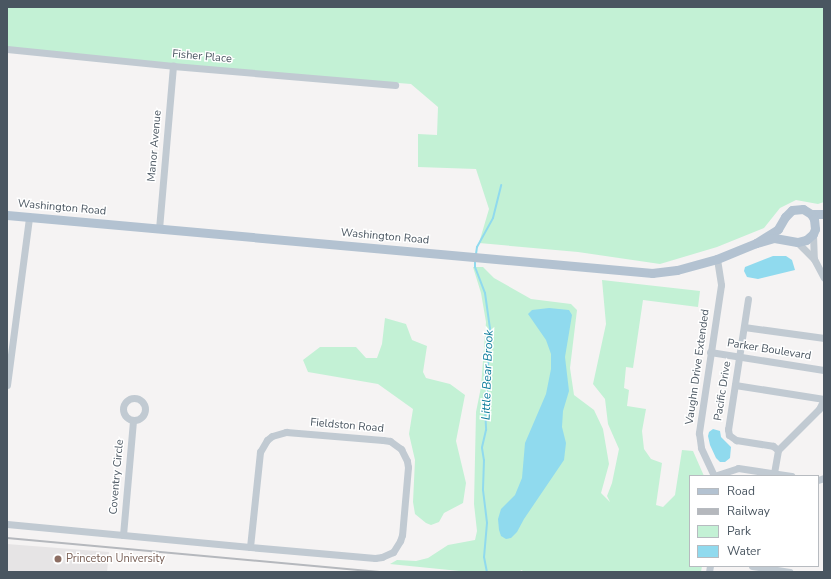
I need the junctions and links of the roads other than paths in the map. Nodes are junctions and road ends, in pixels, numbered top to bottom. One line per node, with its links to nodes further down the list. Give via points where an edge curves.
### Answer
1 (7, 49): 2 (street, Fisher Place)
2 (173, 66): 3 (street, Fisher Place); 10 (street, Manor Avenue)
3 (395, 84)
4 (811, 214): 5 (main road, Washington Road); 8 (main road, Washington Road, via 803,209 792,210); 11 (main road)
5 (824, 214)
6 (7, 215): 7 (main road, Washington Road)
7 (29, 217): 10 (main road, Washington Road); 23 (street)
8 (783, 222): 12 (main road, via 784,233); 13 (main road, Washington Road, via 778,229)
9 (824, 222): 11 (main road)
10 (159, 229): 14 (main road, Washington Road, via 652,273 677,270)
11 (814, 232): 12 (main road, via 806,240); 15 (street)
12 (795, 241): 13 (main road, Washington Road, via 774,238); 15 (street)
13 (756, 243): 14 (main road, Washington Road)
14 (717, 259): 20 (street, Vaughn Drive Extended, via 721,285)
15 (814, 259): 16 (street)
16 (824, 278)
17 (748, 299): 18 (street, Pacific Drive)
18 (744, 327): 19 (street); 21 (street, Pacific Drive)
19 (824, 338)
20 (710, 352): 21 (street, Parker Boulevard); 29 (street, Vaughn Drive Extended, via 699,433 702,448)
21 (740, 356): 22 (street, Parker Boulevard); 24 (street, Pacific Drive)
22 (824, 370)
23 (7, 384)
24 (735, 385): 25 (street); 27 (street, Pacific Drive, via 728,429 732,438 773,446)
25 (824, 399): 27 (street, via 820,409)
26 (133, 420): 33 (street, Coventry Circle)
27 (778, 450): 28 (street)
28 (774, 474): 30 (street, via 738,468); 31 (street)
29 (714, 475)
30 (717, 475)
31 (782, 475)
32 (7, 524): 33 (street, Fieldston Road)
33 (123, 535): 34 (street, Fieldston Road)
34 (250, 547): 34 (street, Fieldston Road, via 375,558 388,555 397,547 402,535 408,467 405,454 396,444 383,440 286,432 272,436 262,446 259,458)
35 (758, 567): 36 (street)
36 (790, 572)

